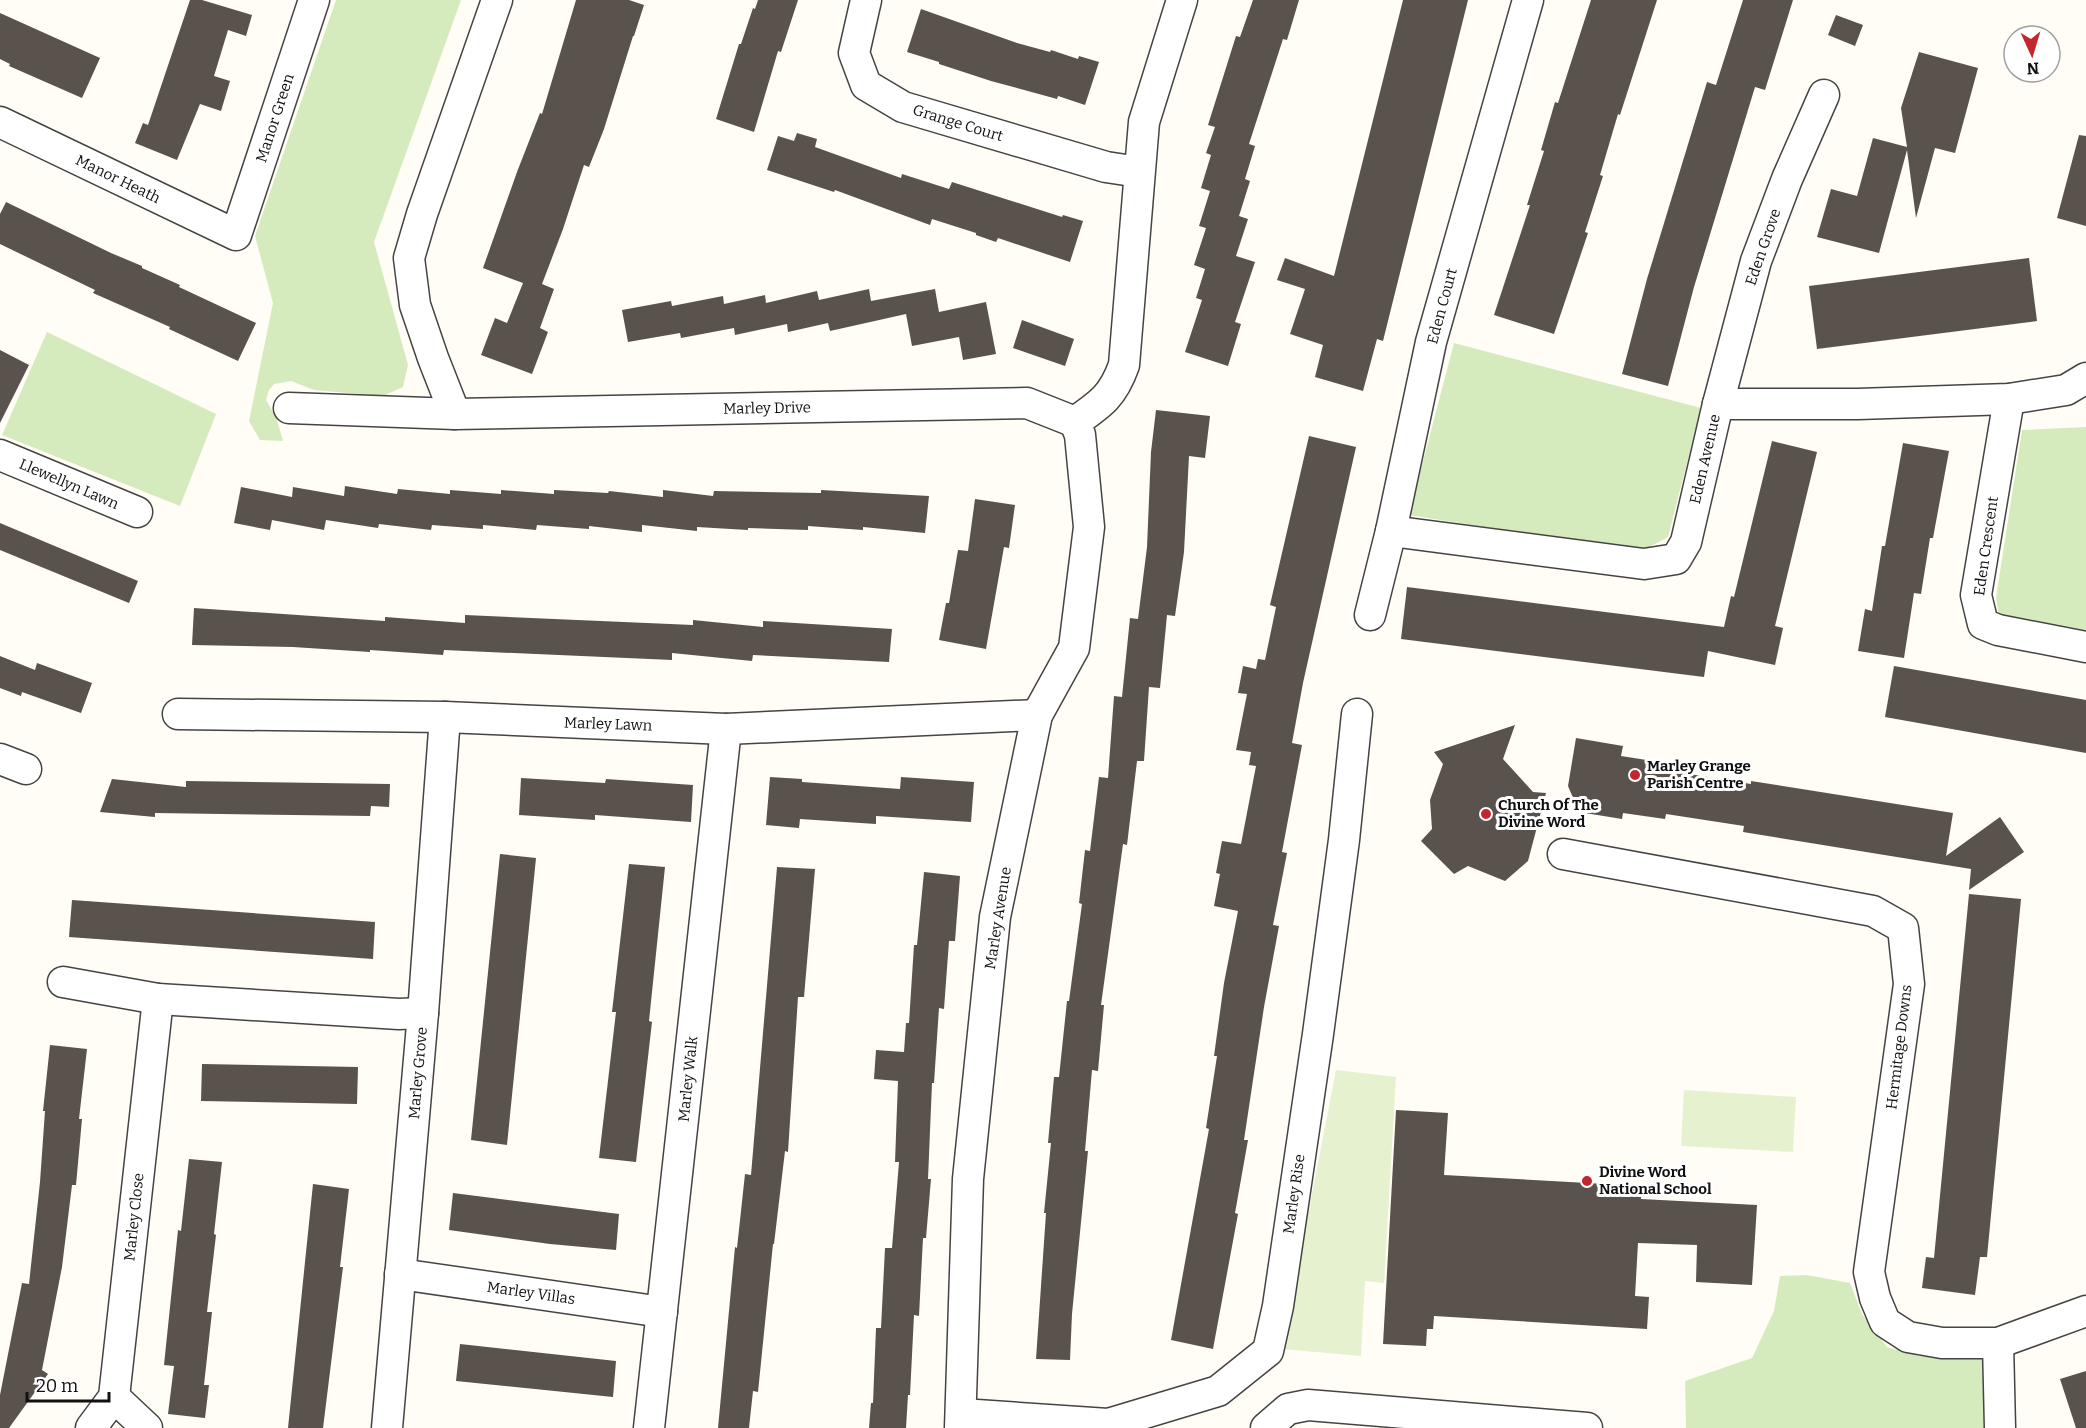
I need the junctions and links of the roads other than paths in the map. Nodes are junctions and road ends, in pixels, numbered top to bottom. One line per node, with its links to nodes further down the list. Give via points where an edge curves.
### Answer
1 (314, 0): 9 (street, Manor Green)
2 (497, 0): 14 (street, via 409,258 415,305)
3 (866, 0): 8 (street, Grange Court, via 854,53 866,85 903,107 1106,167)
4 (1182, 0): 8 (street, via 1144,122)
5 (1528, 0): 18 (street, Eden Court, via 1431,342)
6 (1824, 95): 12 (street, Eden Grove, via 1756,261)
7 (0, 122): 9 (street, Manor Heath)
8 (1139, 172): 15 (street, via 1124,365 1105,400)
9 (236, 235)
10 (2086, 378): 11 (street, Eden Avenue, via 2066,390)
11 (2009, 399): 12 (street, Eden Avenue); 20 (street, Eden Crescent, via 1976,595 1983,624)
12 (1718, 404): 18 (street, Eden Avenue, via 1686,542 1676,559 1644,564)
13 (289, 408): 14 (street, Marley Drive)
14 (455, 414): 15 (street, Marley Drive, via 1027,403)
15 (1075, 422): 23 (street, Marley Avenue, via 1080,435 1089,527 1074,648)
16 (0, 455): 17 (street, Llewellyn Lawn)
17 (137, 512)
18 (1391, 531): 19 (street, Eden Court)
19 (1370, 615)
20 (2086, 647)
21 (178, 714): 24 (street, Marley Lawn)
22 (1357, 714): 35 (street, Marley Rise, via 1318,1034 1268,1351 1218,1391 1108,1424)
23 (1037, 715): 25 (street, Marley Lawn); 35 (street, Marley Avenue, via 995,917 968,1179)
24 (445, 717): 25 (street, Marley Lawn); 29 (street, Marley Grove)
25 (726, 729): 31 (street, Marley Walk)
26 (1563, 854): 33 (street, Hermitage Downs, via 1873,911 1903,928 1909,984 1869,1272 1885,1322 1908,1337 1942,1343)
27 (63, 982): 28 (street)
28 (158, 999): 29 (street); 34 (street, Marley Close)
29 (423, 1013): 30 (street, Marley Grove)
30 (400, 1274): 31 (street, Marley Villas); 38 (street, Marley Grove)
31 (663, 1311): 39 (street, Marley Walk)
32 (2086, 1311): 33 (street)
33 (1998, 1343): 42 (street)
34 (114, 1397): 36 (street); 37 (street)
35 (961, 1421)
36 (91, 1428)
37 (147, 1428)
38 (387, 1428)
39 (649, 1428)
40 (1266, 1428): 41 (street, via 1288,1409 1308,1405)
41 (1587, 1428)
42 (2000, 1428)

